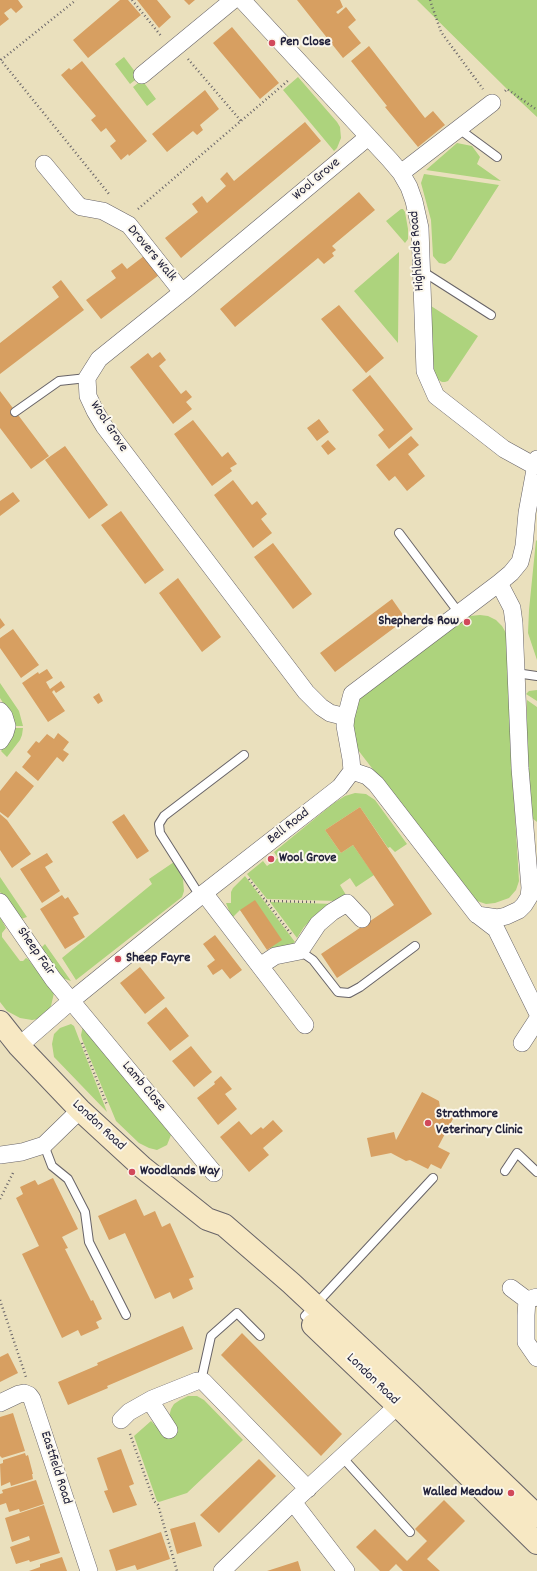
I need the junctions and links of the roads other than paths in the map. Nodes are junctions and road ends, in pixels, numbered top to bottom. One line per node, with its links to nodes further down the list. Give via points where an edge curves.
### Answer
1 (233, 0): 3 (street)
2 (242, 0): 6 (street, Highlands Road)
3 (142, 75)
4 (492, 102): 5 (street)
5 (459, 129): 7 (lane); 9 (street)
6 (368, 137): 9 (street, Highlands Road); 11 (street, Wool Grove)
7 (496, 157)
8 (44, 164): 11 (street, Drovers Walk, via 81,208 102,211 129,225)
9 (401, 173): 10 (street, Highlands Road, via 409,187 417,214)
10 (421, 271): 12 (lane); 15 (street, Highlands Road, via 425,371 436,396 504,449)
11 (182, 292): 13 (street, Wool Grove, via 99,359)
12 (490, 315)
13 (87, 378): 14 (lane, via 58,381); 23 (street, Wool Grove, via 88,396 104,426 306,692 330,713)
14 (15, 412)
15 (536, 462): 16 (street)
16 (532, 515): 18 (street, via 520,562)
17 (399, 534): 19 (lane)
18 (499, 583): 19 (street); 20 (street, via 512,608)
19 (460, 613): 23 (street, via 352,694)
20 (516, 673): 21 (lane); 27 (street, via 520,768)
21 (537, 676)
22 (0, 711): 24 (street, via 7,726)
23 (346, 717): 26 (street)
24 (0, 741)
25 (244, 755): 28 (lane, via 164,816 159,824 160,834)
26 (352, 771): 28 (street, Bell Road, via 340,787); 30 (street, via 367,776 376,784)
27 (532, 842): 30 (street, via 529,897 524,905 513,913 498,918)
28 (202, 895): 34 (street); 35 (street, Bell Road)
29 (0, 902): 35 (street, Sheep Fair, via 53,979)
30 (477, 915): 36 (street, via 496,929)
31 (362, 919): 33 (street, via 347,903 318,924)
32 (415, 946): 33 (lane, via 349,993 338,992 313,960)
33 (301, 950): 34 (street, via 275,956)
34 (260, 966): 39 (street)
35 (72, 1000): 41 (street, Bell Road); 47 (street, Lamb Close)
36 (537, 1012)
37 (537, 1020): 40 (street)
38 (0, 1022): 41 (street, London Road)
39 (305, 1025)
40 (522, 1043)
41 (19, 1046): 42 (street, London Road)
42 (80, 1110): 43 (street); 51 (street, London Road, via 142,1167 206,1219 224,1225 291,1283)
43 (44, 1145): 44 (street); 52 (lane, via 52,1166 68,1179 85,1212 89,1242)
44 (0, 1155)
45 (505, 1171): 46 (lane, via 517,1153)
46 (537, 1172)
47 (214, 1173)
48 (433, 1178): 51 (lane)
49 (511, 1288): 50 (street)
50 (532, 1298): 54 (street, via 526,1342)
51 (310, 1311): 57 (street, London Road)
52 (126, 1315)
53 (260, 1336): 55 (lane, via 236,1313 211,1336)
54 (537, 1358)
55 (201, 1381): 56 (street); 62 (street, via 211,1388)
56 (152, 1399): 59 (street); 60 (street, via 154,1407)
57 (404, 1400): 61 (street); 64 (street, London Road); 66 (street, London Road)
58 (0, 1402): 67 (street, Eastfield Road, via 24,1393 32,1399)
59 (123, 1419)
60 (169, 1430)
61 (342, 1457): 62 (street); 65 (lane)
62 (308, 1489): 63 (street)
63 (293, 1502): 68 (street); 69 (street)
64 (537, 1516)
65 (410, 1532)
66 (537, 1543)
67 (89, 1571)
68 (222, 1571)
69 (346, 1571)

